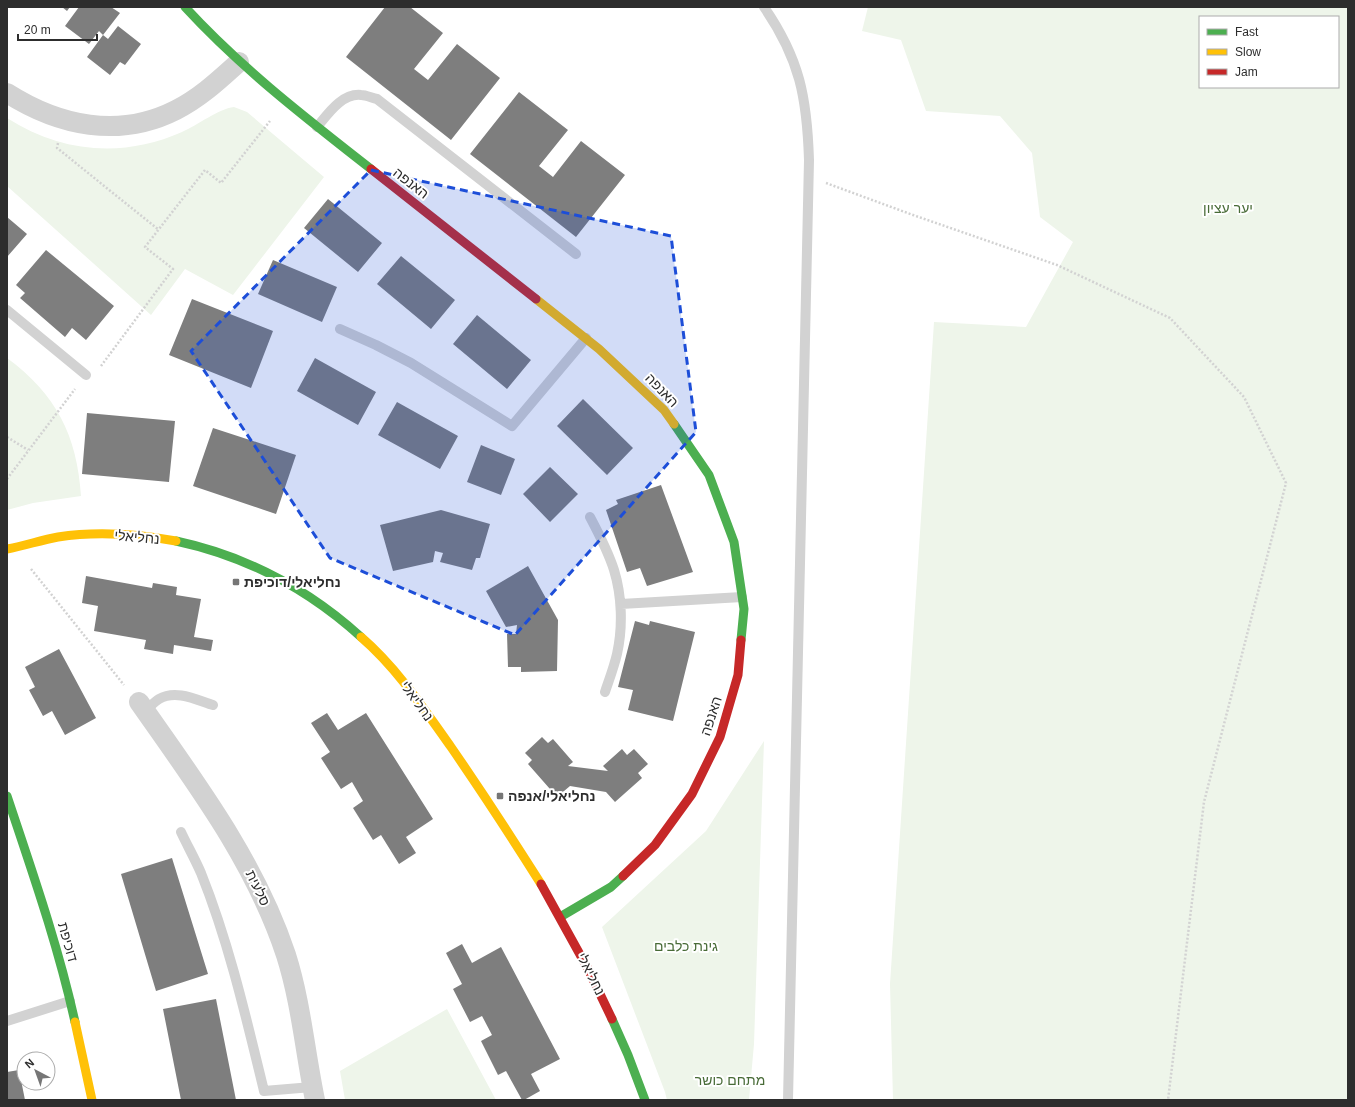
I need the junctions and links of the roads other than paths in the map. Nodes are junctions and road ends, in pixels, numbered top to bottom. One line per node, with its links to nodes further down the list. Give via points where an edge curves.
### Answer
1 (185, 7): 3 (street, האנפה)
2 (764, 7): 26 (lane, via 794,58 803,89 808,123 809,177)
3 (239, 62): 4 (street, via 218,82 176,110 153,120 129,125 104,127 77,123 49,115); 5 (street, האנפה)
4 (7, 93)
5 (317, 127): 6 (lane, via 334,106 347,98 361,94 377,99); 9 (street, האנפה)
6 (576, 254)
7 (7, 310): 10 (lane)
8 (340, 329): 9 (lane, via 411,363 512,426)
9 (586, 338): 13 (street, האנפה, via 664,410 709,475 734,542)
10 (86, 375)
11 (590, 517): 14 (lane, via 608,554)
12 (9, 550): 20 (street, נחליאלי, via 65,536 115,534 163,538 210,549 294,586 364,639 393,669 503,824)
13 (742, 598): 14 (lane); 20 (street, האנפה, via 744,609 738,675 720,737 692,794 655,845 611,887)
14 (621, 604): 15 (lane, via 617,655)
15 (605, 692)
16 (214, 705): 17 (lane, via 173,694)
17 (142, 707): 23 (street, סלעית, via 220,819 266,903 286,954 296,989)
18 (7, 796): 21 (street, דוכיפת, via 41,899)
19 (180, 832): 23 (lane, via 200,872 226,944 264,1091)
20 (560, 917): 25 (street, נחליאלי, via 611,1015)
21 (70, 1001): 22 (lane); 24 (street, דוכיפת)
22 (7, 1021)
23 (313, 1093)
24 (92, 1100)
25 (645, 1100)
26 (788, 1100)

